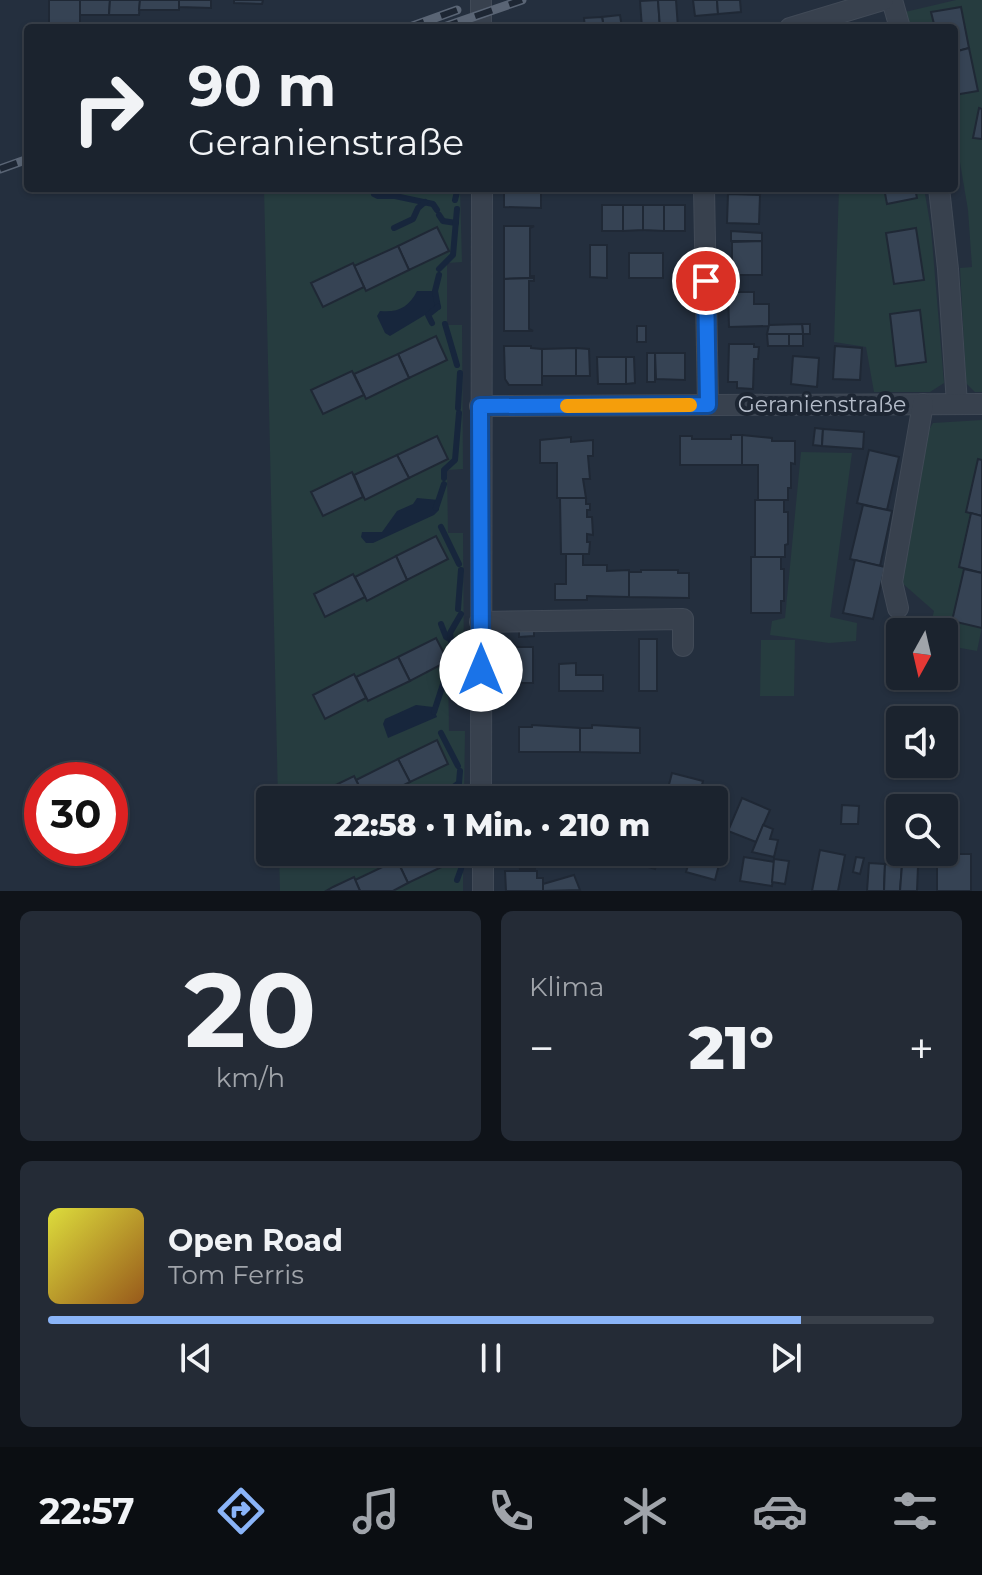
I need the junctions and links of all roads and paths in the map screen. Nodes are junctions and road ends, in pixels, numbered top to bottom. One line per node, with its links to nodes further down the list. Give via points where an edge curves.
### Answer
1 (481, 0): 4 (street)
2 (883, 0): 5 (street)
3 (892, 0): 6 (street)
4 (481, 24)
5 (803, 24)
6 (899, 24)
7 (482, 192): 14 (street)
8 (704, 192): 13 (street)
9 (939, 192): 11 (street)
10 (923, 404): 11 (street, Geranienstraße); 13 (street, Geranienstraße); 15 (street, Geranienstraße, via 892,582)
11 (957, 404): 12 (street, Geranienstraße)
12 (982, 404)
13 (708, 405): 14 (street, Geranienstraße)
14 (480, 406): 16 (street)
15 (898, 608)
16 (480, 622): 17 (street, via 683,619); 18 (street)
17 (683, 646)
18 (481, 786)
19 (483, 866): 20 (street)
20 (483, 891)

